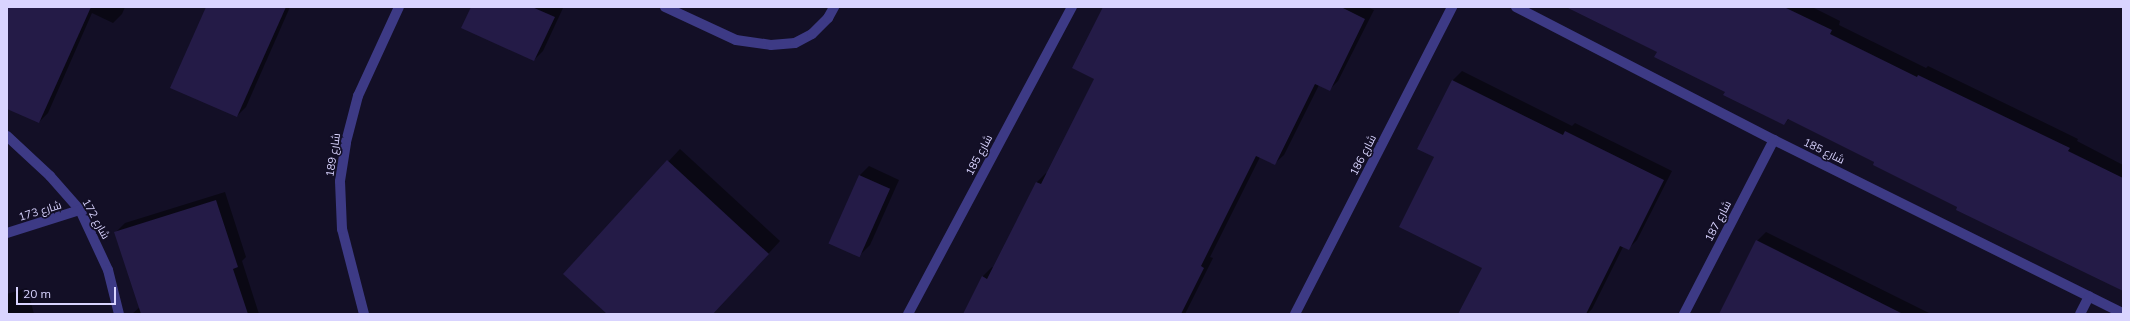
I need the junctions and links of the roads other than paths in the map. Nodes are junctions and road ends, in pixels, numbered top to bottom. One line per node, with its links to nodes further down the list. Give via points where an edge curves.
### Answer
1 (399, 7): 14 (street, شارع 189, via 358,96 346,142 340,181 342,229)
2 (665, 7): 3 (street, via 736,40 771,45 795,43 812,34 828,18)
3 (834, 7)
4 (1072, 7): 15 (street, شارع 185)
5 (1452, 7): 16 (street, شارع 186)
6 (1516, 7): 8 (street, شارع 185)
7 (7, 136): 9 (street, شارع 172, via 50,176)
8 (1774, 140): 11 (street, شارع 185); 17 (street, شارع 187)
9 (80, 210): 10 (street, شارع 173); 13 (street, شارع 172, via 108,270)
10 (7, 233)
11 (2089, 296): 12 (street, شارع 185); 18 (street)
12 (2123, 313)
13 (120, 314)
14 (364, 314)
15 (908, 314)
16 (1295, 314)
17 (1684, 314)
18 (2080, 314)

